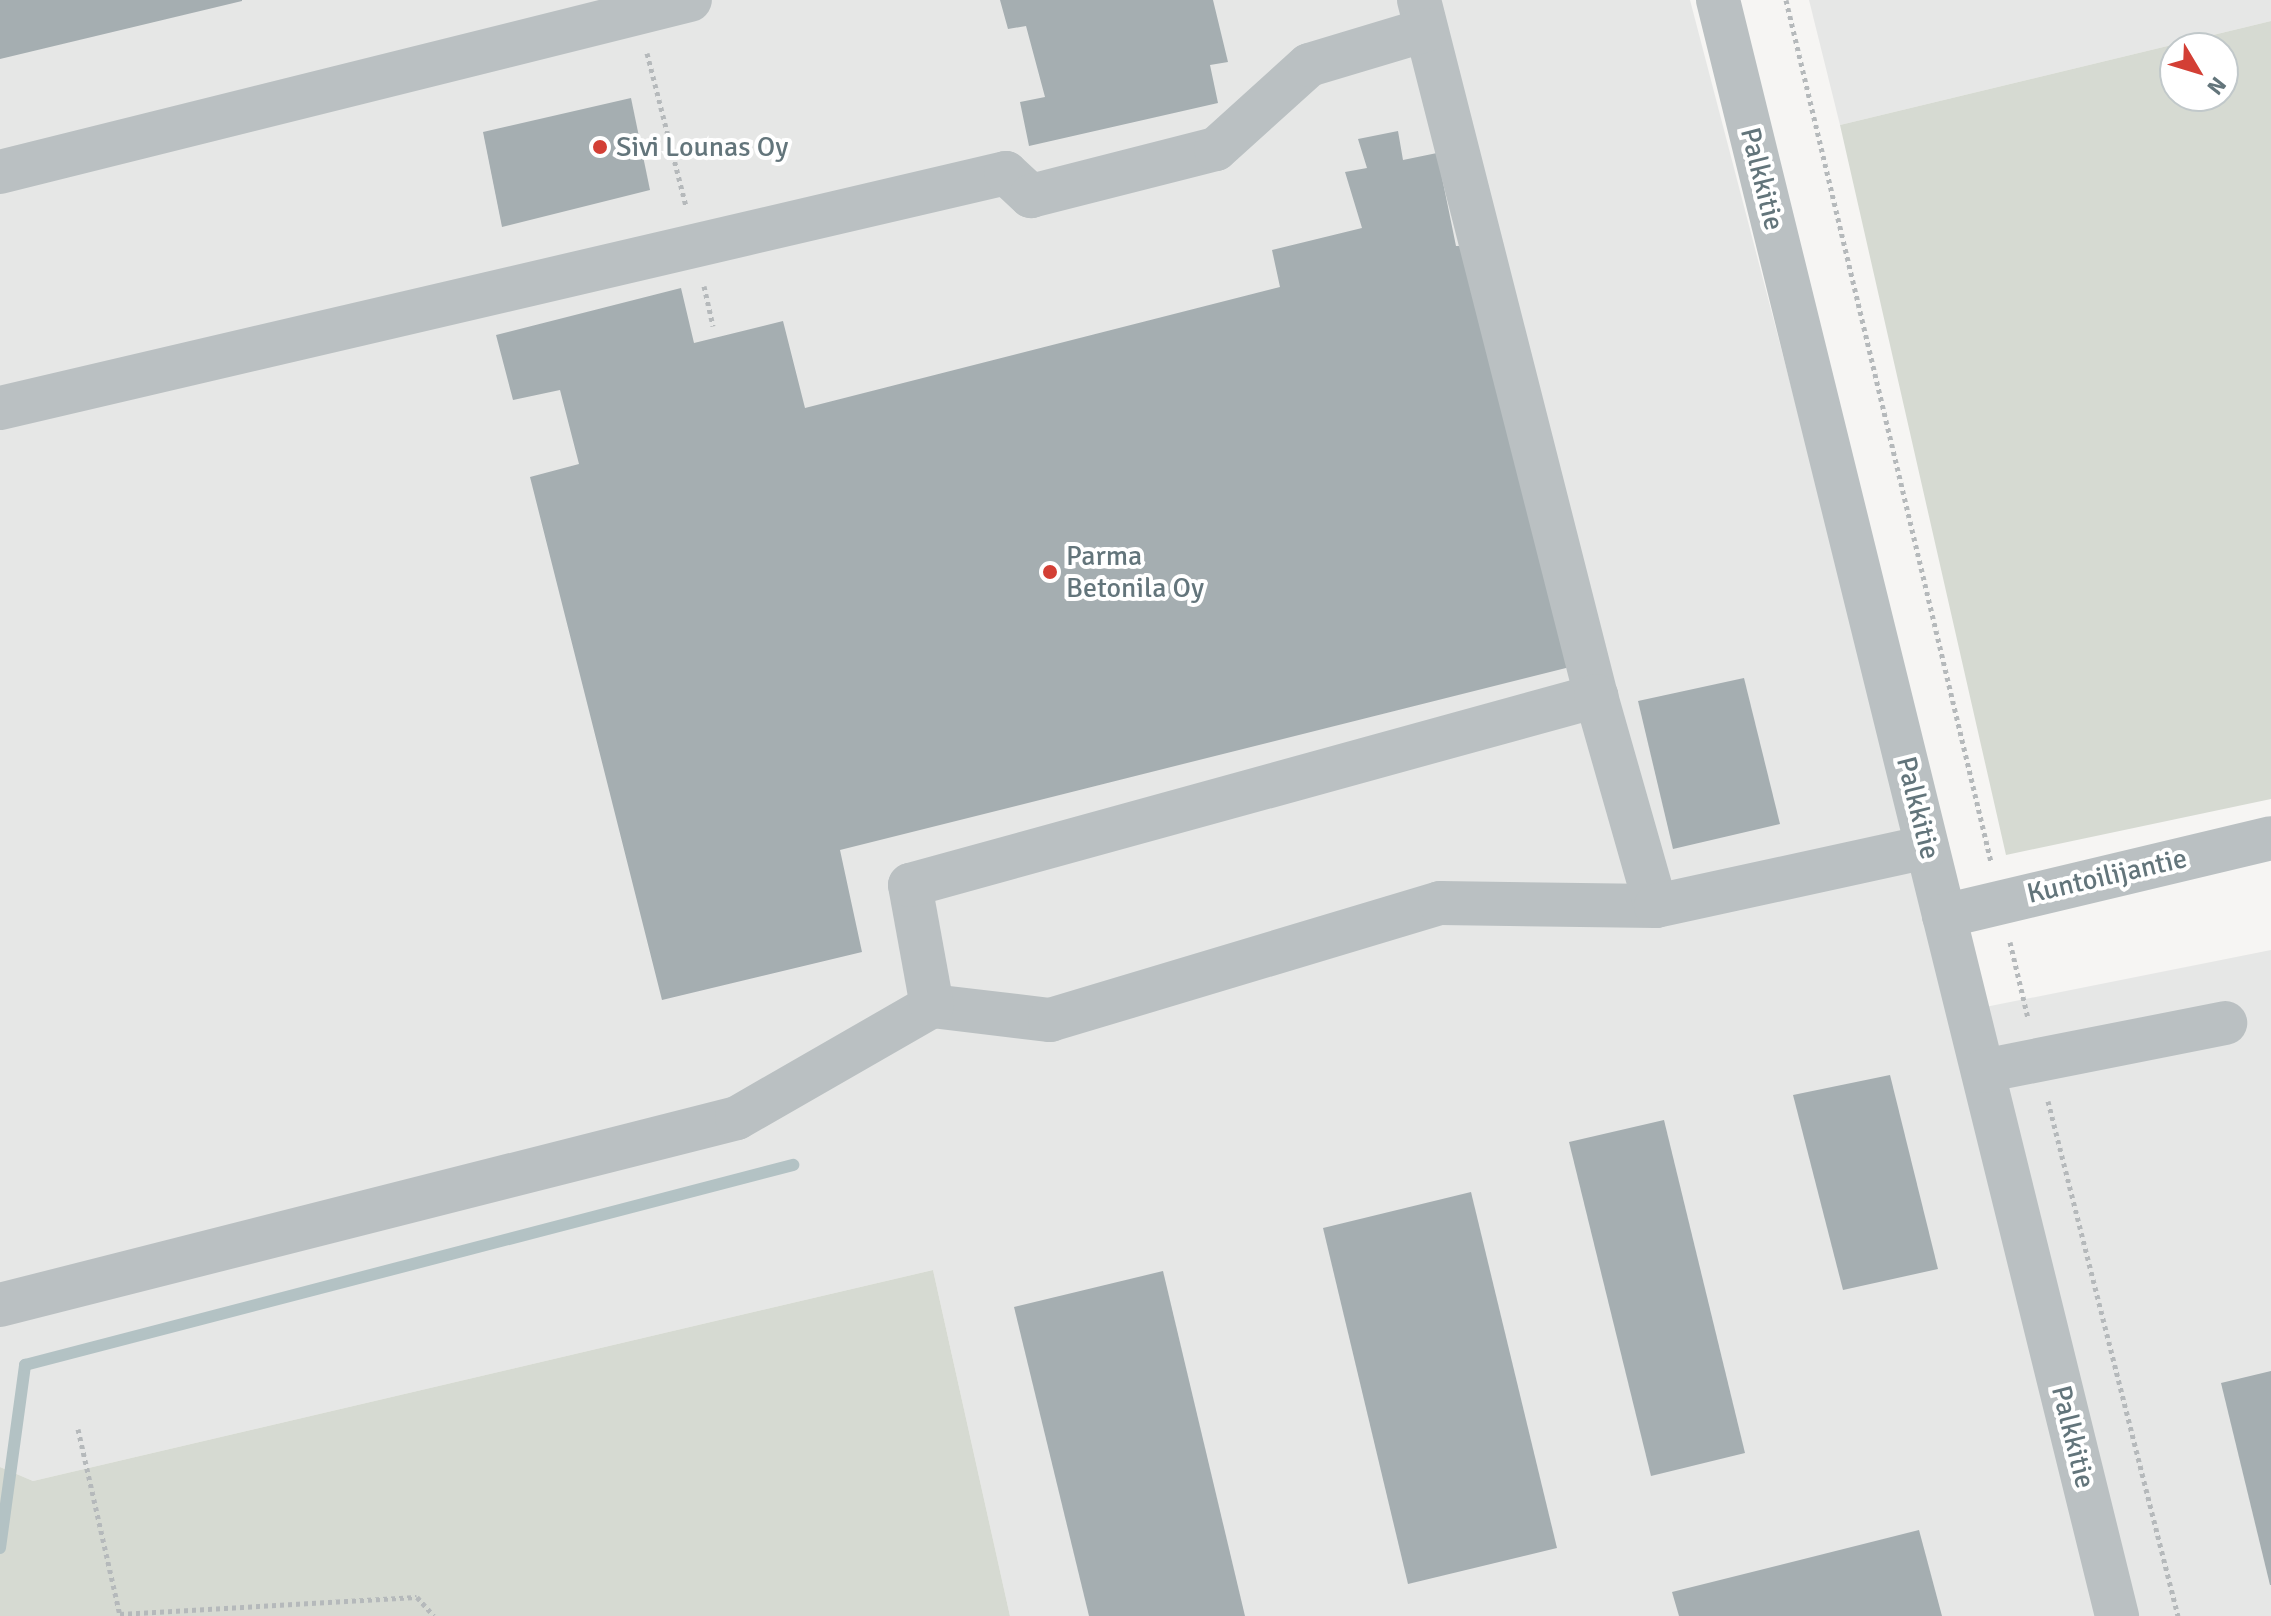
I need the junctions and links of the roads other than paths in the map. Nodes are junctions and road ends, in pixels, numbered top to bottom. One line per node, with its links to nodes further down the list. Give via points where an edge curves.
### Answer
1 (690, 0): 4 (street)
2 (1718, 0): 8 (street, Palkkitie)
3 (1423, 15): 5 (street, via 1309,65 1216,149 1031,196 1006,173); 6 (street)
4 (0, 172)
5 (0, 408)
6 (1596, 696): 9 (street); 11 (street, via 910,885)
7 (2271, 838): 10 (street, Kuntoilijantie)
8 (1927, 847): 9 (street); 10 (street, Palkkitie)
9 (1656, 906): 11 (street, via 1440,903 1050,1020)
10 (1944, 916): 13 (street, Palkkitie)
11 (932, 1006): 14 (street, via 737,1118)
12 (2225, 1023): 13 (street)
13 (1983, 1071): 15 (street, Palkkitie)
14 (0, 1305)
15 (2117, 1616)

